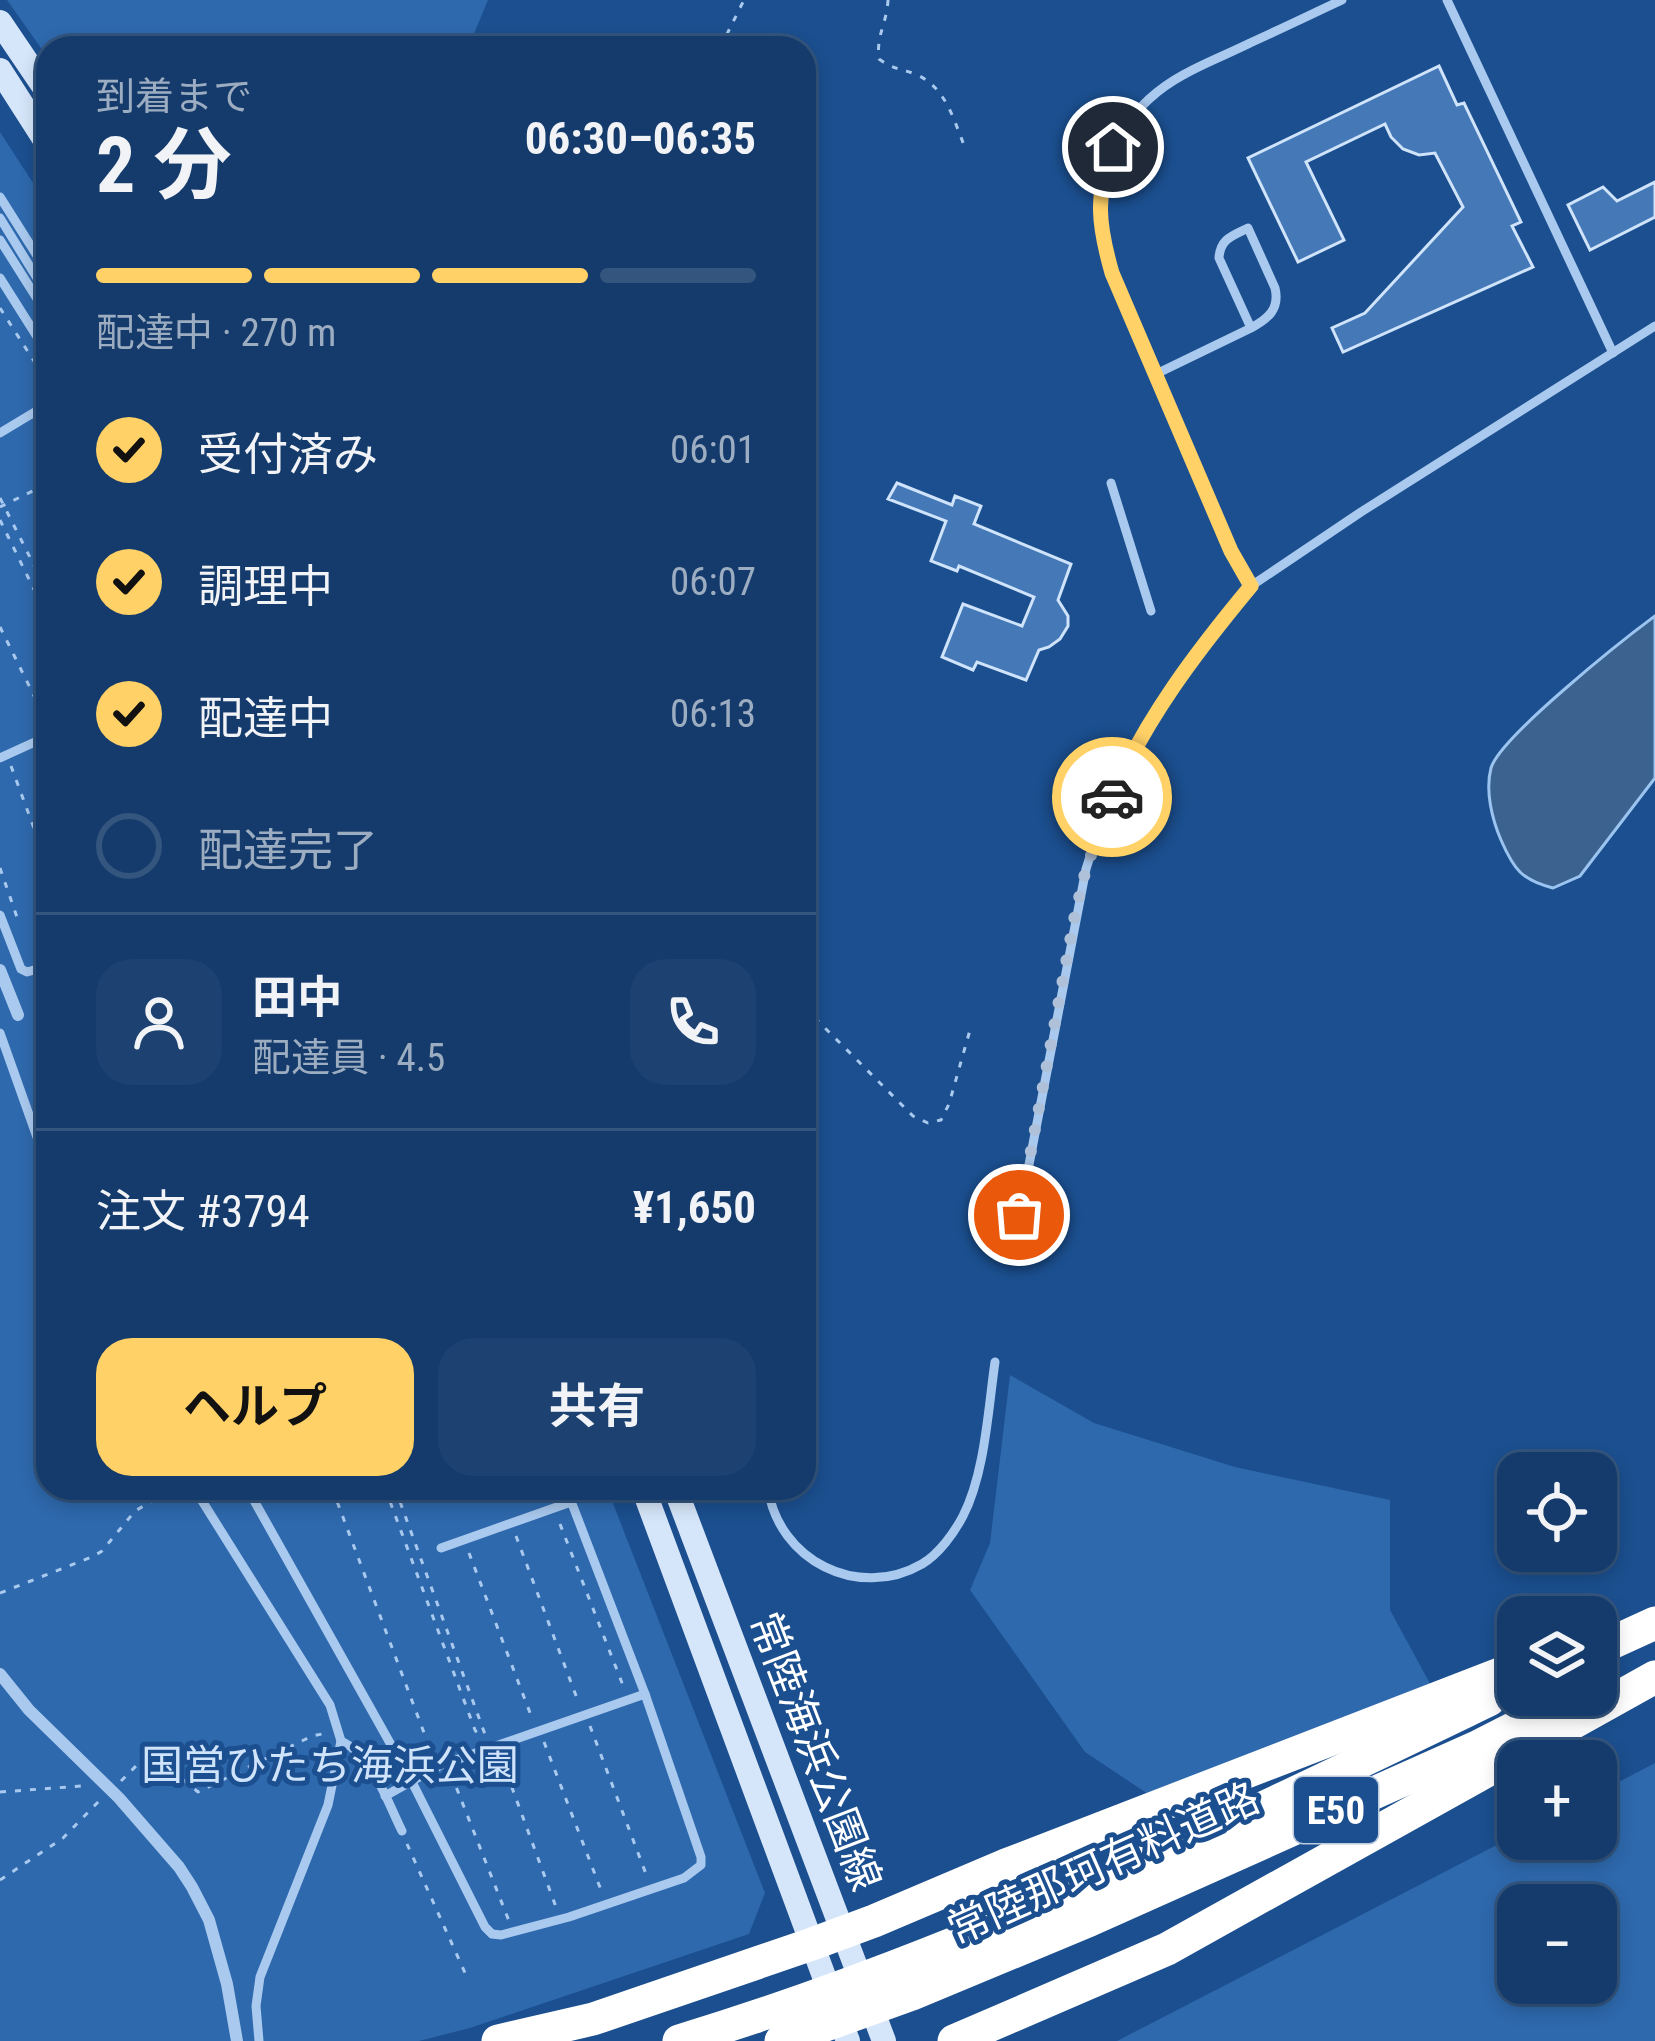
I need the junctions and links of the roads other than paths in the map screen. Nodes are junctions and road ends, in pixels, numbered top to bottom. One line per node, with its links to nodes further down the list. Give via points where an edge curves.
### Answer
1 (1342, 0): 18 (lane, via 1180,76 1130,119 1113,147 1101,178 1103,240)
2 (1447, 0): 17 (lane)
3 (0, 22): 5 (main road)
4 (0, 70): 6 (main road)
5 (36, 75)
6 (36, 126)
7 (0, 197): 10 (lane)
8 (0, 218): 11 (lane)
9 (0, 240): 13 (lane)
10 (36, 254)
11 (36, 276)
12 (0, 278): 16 (lane)
13 (36, 297)
14 (1655, 326): 17 (lane)
15 (1251, 328): 15 (lane, via 1219,258 1225,239 1248,228 1278,298); 18 (lane)
16 (36, 335)
17 (1613, 353): 22 (lane)
18 (1156, 374): 22 (lane)
19 (36, 411): 20 (lane)
20 (0, 433)
21 (1111, 483): 23 (lane)
22 (1251, 586): 32 (lane, via 1157,711 1100,825 1075,914)
23 (1151, 611)
24 (36, 741): 25 (lane)
25 (4, 756)
26 (0, 915): 27 (lane, via 21,969)
27 (36, 969)
28 (0, 970): 29 (street)
29 (18, 1015)
30 (0, 1033): 31 (lane)
31 (36, 1134)
32 (1011, 1258)
33 (995, 1362): 38 (lane, via 964,1514 926,1562 869,1578 821,1568 800,1551)
34 (202, 1500): 53 (lane, via 330,1705)
35 (256, 1500): 54 (lane)
36 (648, 1500): 57 (main road, 常陸海浜公園線, via 740,1756)
37 (679, 1500): 57 (main road, 常陸海浜公園線)
38 (770, 1500)
39 (571, 1502): 40 (lane); 50 (lane)
40 (441, 1548)
41 (1655, 1610): 43 (highway)
42 (1655, 1623): 44 (highway)
43 (1617, 1625)
44 (1617, 1640)
45 (1655, 1657): 48 (highway)
46 (0, 1674): 58 (street, via 192,1886 213,1933)
47 (1497, 1674): 57 (highway, via 1027,1857)
48 (1617, 1676)
49 (1655, 1677): 64 (highway, via 1167,1949)
50 (639, 1696): 54 (lane, via 441,1765); 54 (lane, via 701,1857 684,1878 514,1934 492,1934)
51 (1497, 1696): 57 (highway, 常陸那珂有料道路 / E50, via 1080,1892)
52 (1537, 1716): 57 (highway, 常陸那珂有料道路 / E50, via 955,1977)
53 (340, 1736): 55 (lane); 59 (lane, via 328,1805 260,1977)
54 (413, 1784): 55 (lane)
55 (386, 1796): 56 (lane)
56 (402, 1831)
57 (839, 1976): 60 (highway); 61 (highway, E50, via 757,2018); 62 (highway, E50); 63 (main road, 常陸海浜公園線)
58 (237, 2041)
59 (259, 2041)
60 (498, 2041)
61 (679, 2041)
62 (782, 2041)
63 (884, 2041)
64 (954, 2041)

